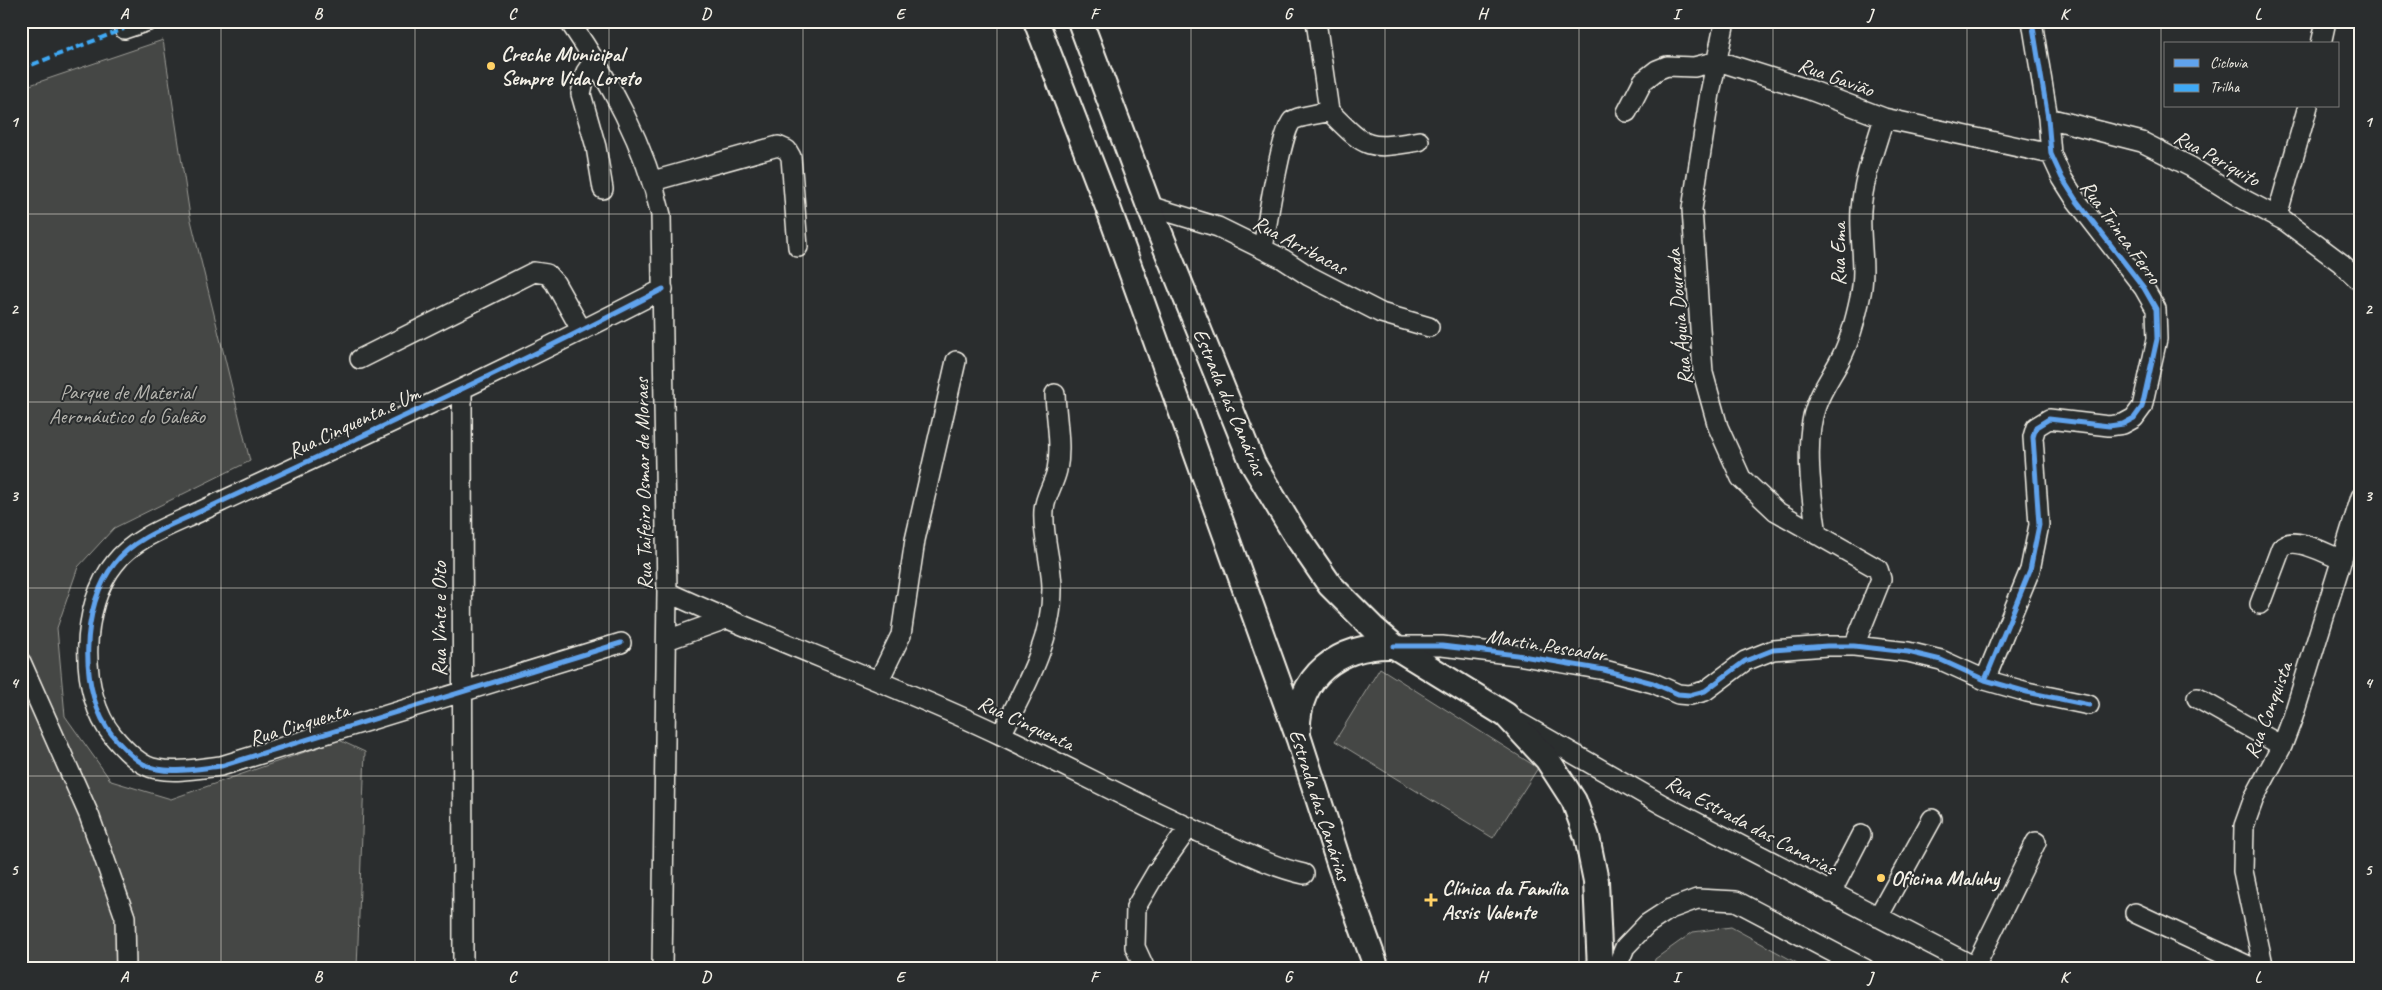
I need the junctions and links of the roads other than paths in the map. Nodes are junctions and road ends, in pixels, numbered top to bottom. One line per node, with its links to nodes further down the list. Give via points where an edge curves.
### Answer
1 (148, 21): 9 (street)
2 (569, 21): 11 (street, Rua Taifeiro Osmar de Moraes)
3 (1036, 21): 53 (main road, Estrada das Canárias, via 1109,210)
4 (1080, 21): 22 (main road, Estrada das Canárias)
5 (1316, 21): 14 (street)
6 (1725, 21): 12 (street, Rua Águia Dourada)
7 (2032, 21): 17 (street, Rua Trinca Ferro)
8 (2326, 21): 10 (street)
9 (125, 25)
10 (2321, 42)
11 (595, 59): 20 (street, Rua Taifeiro Osmar de Moraes, via 623,109); 21 (street, via 586,72 581,94)
12 (1718, 61): 15 (street, via 1657,70 1643,81); 16 (street, Rua Gavião); 35 (street, Rua Águia Dourada, via 1692,209 1703,372 1718,427 1741,478 1776,511)
13 (2307, 108): 23 (street)
14 (1329, 111): 18 (street, via 1355,137 1368,145 1382,147); 25 (street, via 1298,118 1289,126 1281,150)
15 (1627, 112)
16 (1884, 118): 19 (street, Rua Gavião); 35 (street, Rua Ema, via 1861,209 1861,296 1842,356 1824,385 1815,408 1810,443)
17 (2048, 118): 19 (street, Rua Trinca Ferro); 23 (street, Rua Periquito, via 2142,142)
18 (1419, 141)
19 (2051, 154): 47 (street, Rua Trinca Ferro, via 2076,200 2144,288 2156,309 2157,339 2142,407 2134,418 2109,426 2049,419 2036,427 2033,436 2039,525 2030,570)
20 (653, 181): 24 (street, via 778,146 787,150 791,157); 27 (street, Rua Taifeiro Osmar de Moraes, via 661,215)
21 (604, 189)
22 (1149, 206): 25 (street, Rua Arribacas, via 1218,227); 43 (main road, Estrada das Canárias, via 1253,464 1330,585)
23 (2278, 216): 26 (street, Rua Periquito)
24 (798, 247)
25 (1263, 249): 28 (street, Rua Arribacas, via 1381,313)
26 (2361, 282)
27 (663, 289): 29 (street, Rua Cinquenta e Um); 37 (street, Rua Taifeiro Osmar de Moraes)
28 (1429, 327)
29 (582, 331): 30 (street, via 555,283 547,274 534,272); 32 (street, Rua Cinquenta e Um)
30 (360, 358)
31 (956, 361): 46 (street, via 916,540 901,635)
32 (462, 390): 39 (street, Rua Cinquenta e Um, via 132,546 114,564 101,584); 48 (street, Rua Vinte e Oito)
33 (1055, 394): 52 (street, via 1058,460 1044,516 1052,607 1047,634 1037,660)
34 (2361, 497): 36 (street, Rua Conquista)
35 (1817, 535): 44 (street, Rua Águia Dourada, via 1881,573)
36 (2342, 560): 38 (street, via 2297,542 2285,544); 54 (street, Rua Conquista)
37 (667, 592): 40 (street, Rua Cinquenta); 41 (street, Rua Taifeiro Osmar de Moraes)
38 (2260, 604)
39 (90, 616): 48 (street, Rua Cinquenta, via 89,673 100,717 127,751 156,770 221,766)
40 (726, 619): 41 (street); 46 (street, Rua Cinquenta)
41 (666, 640): 66 (street, Rua Taifeiro Osmar de Moraes)
42 (621, 643): 48 (street, Rua Cinquenta)
43 (1394, 646): 44 (street, Martin Pescador, via 1442,646 1517,655 1604,670 1690,695 1705,690 1745,661 1773,650); 51 (main road, Estrada das Canárias); 53 (main road, via 1356,649 1323,669 1303,701)
44 (1854, 646): 47 (street, Martin Pescador, via 1908,652 1941,660)
45 (21, 662): 64 (street, via 88,815 125,917)
46 (880, 680): 52 (street, Rua Cinquenta)
47 (1985, 680): 50 (street, Martin Pescador)
48 (462, 691): 65 (street, Rua Vinte e Oito)
49 (2198, 698): 54 (street)
50 (2089, 705)
51 (1506, 715): 60 (street, Rua Estrada das Canarias, via 1663,805); 69 (main road, Estrada das Canárias, via 1547,759 1574,801 1587,837 1596,882)
52 (1001, 735): 56 (street, Rua Cinquenta)
53 (1299, 738): 68 (main road, Estrada das Canárias)
54 (2282, 746): 73 (street, Rua Conquista, via 2254,798 2244,826 2243,871)
55 (1932, 820): 62 (street)
56 (1189, 827): 59 (street, Rua Cinquenta, via 1270,864); 67 (street, via 1136,908 1135,947)
57 (1861, 835): 60 (street)
58 (2036, 842): 63 (street)
59 (1304, 874)
60 (1831, 893): 62 (street, Rua Estrada das Canarias)
61 (2135, 913): 72 (street)
62 (1878, 917): 63 (street, Rua Estrada das Canarias)
63 (1976, 968)
64 (126, 969)
65 (463, 969)
66 (662, 969)
67 (1146, 969)
68 (1377, 969)
69 (1600, 969)
70 (1616, 969): 71 (street, via 1625,947 1648,924 1670,909 1697,899 1736,901)
71 (1865, 969)
72 (2256, 969)
73 (2264, 969)

